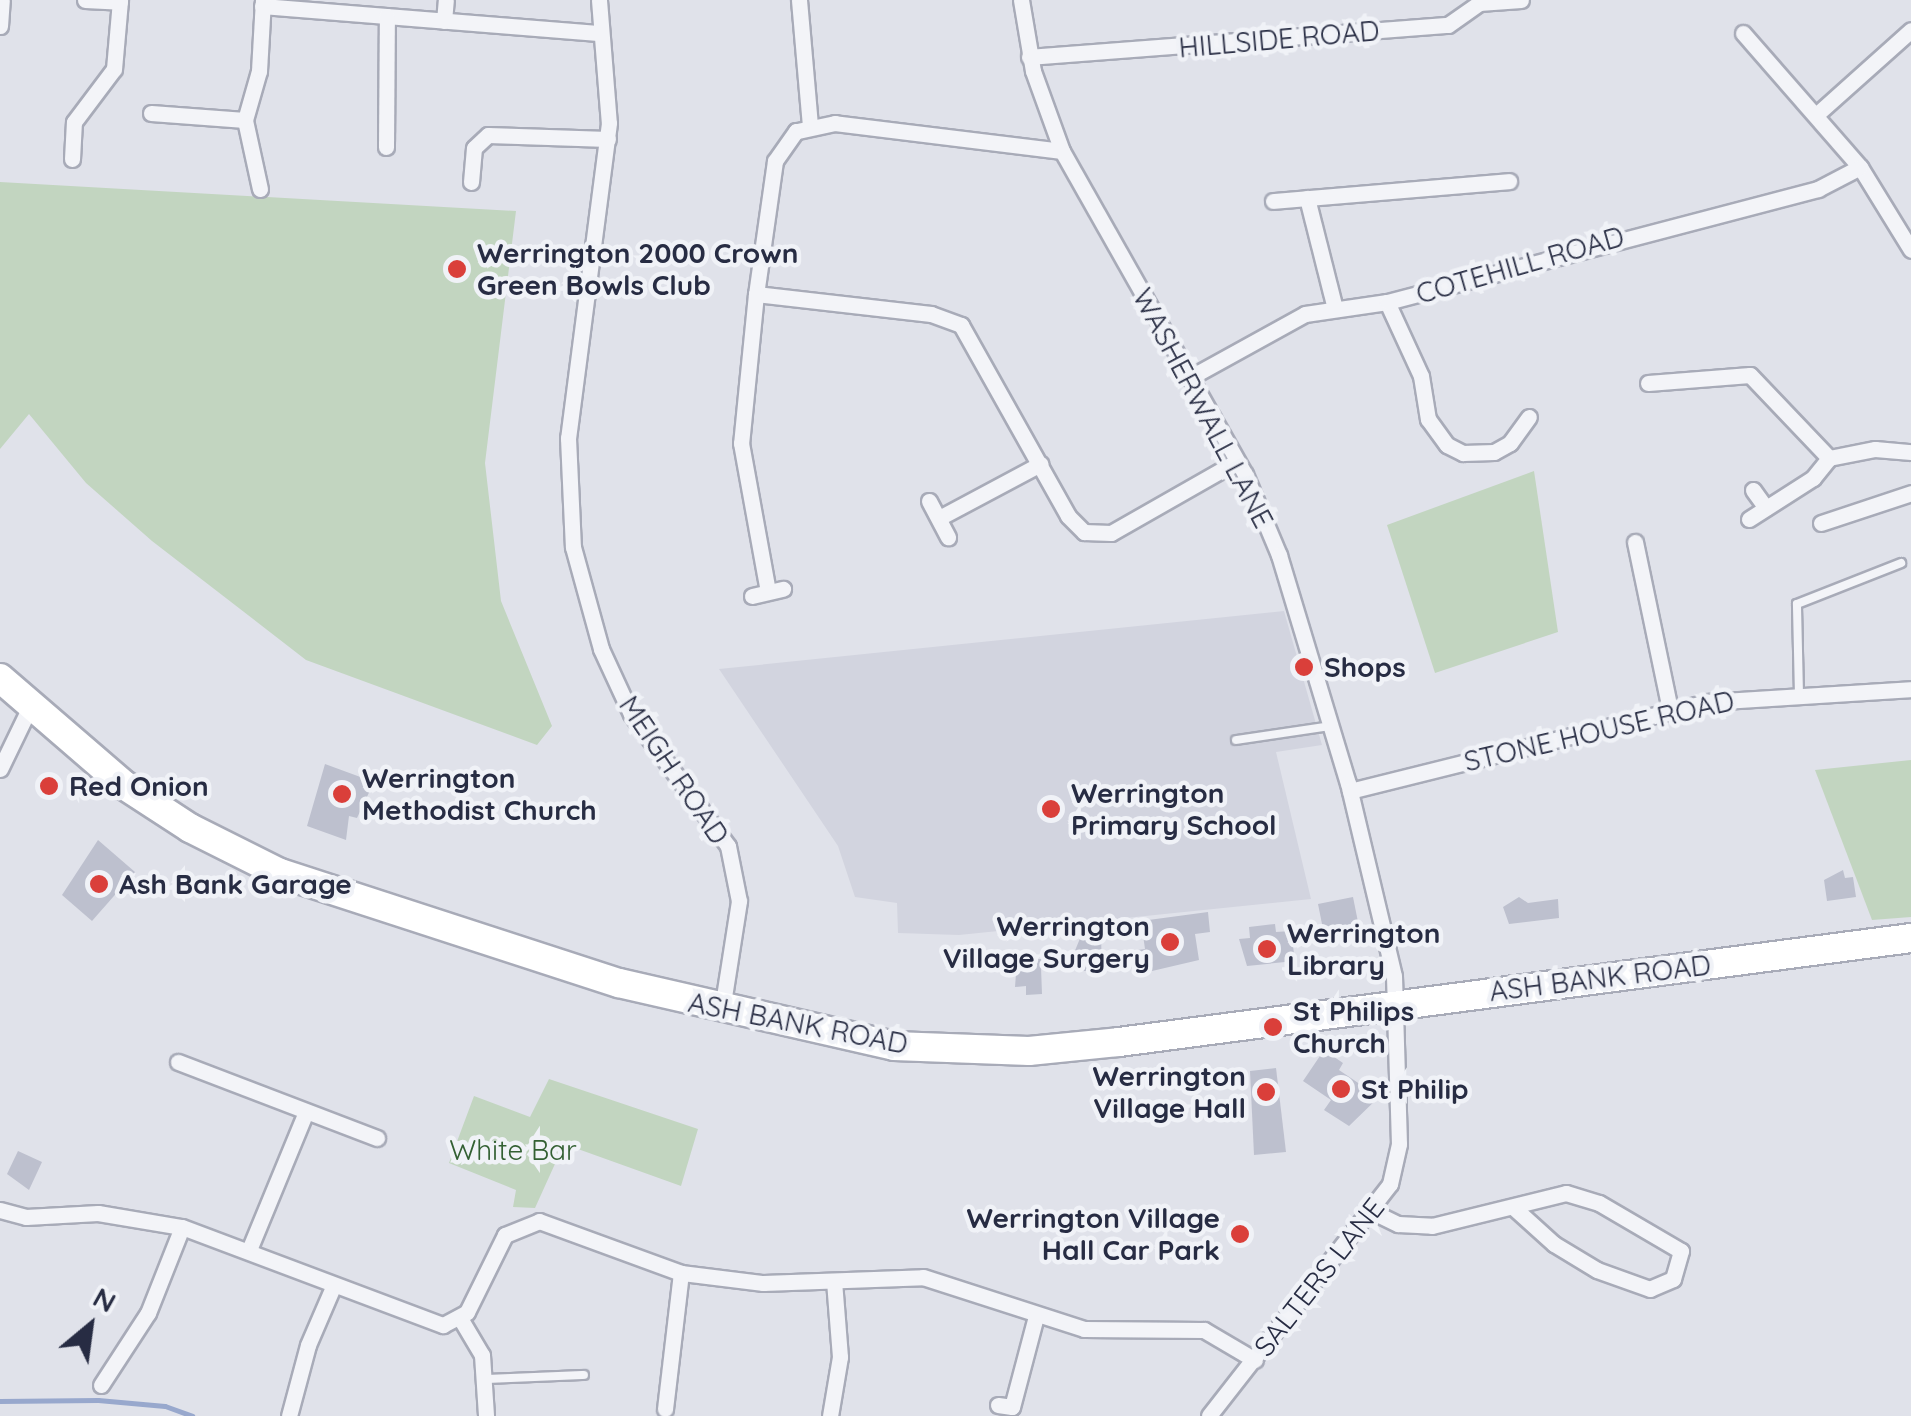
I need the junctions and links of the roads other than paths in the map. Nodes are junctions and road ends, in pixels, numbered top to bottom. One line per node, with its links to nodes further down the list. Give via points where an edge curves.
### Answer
1 (2, 0): 12 (street)
2 (85, 0): 8 (street)
3 (446, 0): 11 (street)
4 (599, 0): 14 (street, MEIGH ROAD)
5 (799, 0): 20 (street)
6 (1021, 0): 16 (street, WASHERWALL LANE)
7 (1521, 0): 16 (street, HILLSIDE ROAD, via 1479,3 1448,25)
8 (120, 1): 24 (street, via 114,69 74,122)
9 (263, 3): 10 (street); 19 (street, via 259,71)
10 (387, 16): 11 (street); 22 (street)
11 (444, 20): 14 (street)
12 (0, 26)
13 (1911, 30): 18 (street)
14 (598, 33): 21 (street, MEIGH ROAD)
15 (1743, 33): 18 (street)
16 (1029, 57): 23 (street, WASHERWALL LANE)
17 (151, 114): 19 (street)
18 (1816, 115): 25 (street)
19 (245, 120): 28 (street)
20 (810, 125): 23 (street); 32 (street, via 787,138 775,161)
21 (608, 140): 27 (street, via 488,135 474,148); 64 (street, MEIGH ROAD, via 568,438 574,547 590,616 631,714 728,846 739,901)
22 (386, 147)
23 (1062, 151): 35 (street, WASHERWALL LANE)
24 (72, 159)
25 (1860, 167): 31 (street); 33 (street, COTEHILL ROAD, via 1818,189)
26 (1509, 181): 29 (street)
27 (470, 182)
28 (260, 189)
29 (1307, 198): 30 (street); 34 (street)
30 (1272, 201)
31 (1911, 250)
32 (756, 294): 41 (street, via 952,320 975,341); 52 (street, via 741,444)
33 (1387, 302): 34 (street, COTEHILL ROAD); 37 (street, via 1440,439 1464,453 1485,454)
34 (1335, 309): 35 (street, COTEHILL ROAD, via 1278,324)
35 (1190, 378): 40 (street, WASHERWALL LANE)
36 (1658, 387): 39 (street, via 1730,372 1750,375)
37 (1527, 429)
38 (1911, 452): 39 (street, via 1875,449)
39 (1829, 458): 45 (street, via 1812,478)
40 (1237, 461): 41 (street, via 1102,535 1072,523); 58 (street, WASHERWALL LANE, via 1280,555)
41 (1040, 464): 46 (street)
42 (1753, 490): 45 (street)
43 (1911, 492): 48 (street)
44 (929, 502): 46 (street)
45 (1766, 508): 47 (street)
46 (938, 518): 49 (street)
47 (1749, 520)
48 (1821, 523)
49 (948, 537)
50 (1635, 542): 57 (street)
51 (1901, 563): 55 (lane, via 1797,604)
52 (768, 592)
53 (0, 678): 56 (highway, ASH BANK ROAD)
54 (1911, 689): 55 (street, STONE HOUSE ROAD)
55 (1799, 695): 57 (street, STONE HOUSE ROAD)
56 (31, 705): 60 (street); 64 (highway, ASH BANK ROAD, via 124,784 190,828 280,872 518,954)
57 (1670, 710): 61 (street, STONE HOUSE ROAD)
58 (1331, 726): 59 (lane); 61 (street, WASHERWALL LANE)
59 (1236, 740)
60 (0, 769)
61 (1350, 791): 63 (street, WASHERWALL LANE, via 1394,976)
62 (1911, 938): 63 (highway, ASH BANK ROAD)
63 (1394, 1005): 64 (highway, ASH BANK ROAD, via 1029,1050 894,1046); 69 (street, SALTERS LANE, via 1398,1158)
64 (722, 1009)
65 (178, 1062): 66 (street)
66 (306, 1112): 67 (street); 72 (street)
67 (377, 1138)
68 (1513, 1207): 68 (street, via 1566,1192 1599,1203 1680,1251 1673,1278 1650,1289 1598,1270 1554,1244); 69 (street, via 1420,1227)
69 (1372, 1212): 78 (street, SALTERS LANE)
70 (2, 1217): 71 (street, via 98,1214)
71 (182, 1227): 72 (street); 81 (street, via 120,1375)
72 (248, 1250): 75 (street)
73 (681, 1273): 74 (street, via 763,1283); 77 (street, via 546,1223 523,1222 505,1234); 82 (street, via 664,1401)
74 (834, 1281): 76 (street, via 923,1278); 86 (street, via 840,1357)
75 (333, 1287): 77 (street, via 426,1322 444,1325); 85 (street, via 283,1395)
76 (1036, 1316): 78 (street, via 1110,1331 1204,1330); 83 (street, via 1012,1407)
77 (460, 1318): 80 (street, via 482,1355)
78 (1255, 1360): 87 (street, SALTERS LANE)
79 (584, 1375): 80 (lane)
80 (485, 1379): 84 (street)
81 (101, 1385)
82 (645, 1395)
83 (998, 1405)
84 (481, 1414)
85 (289, 1416)
86 (830, 1416)
87 (1209, 1416)

